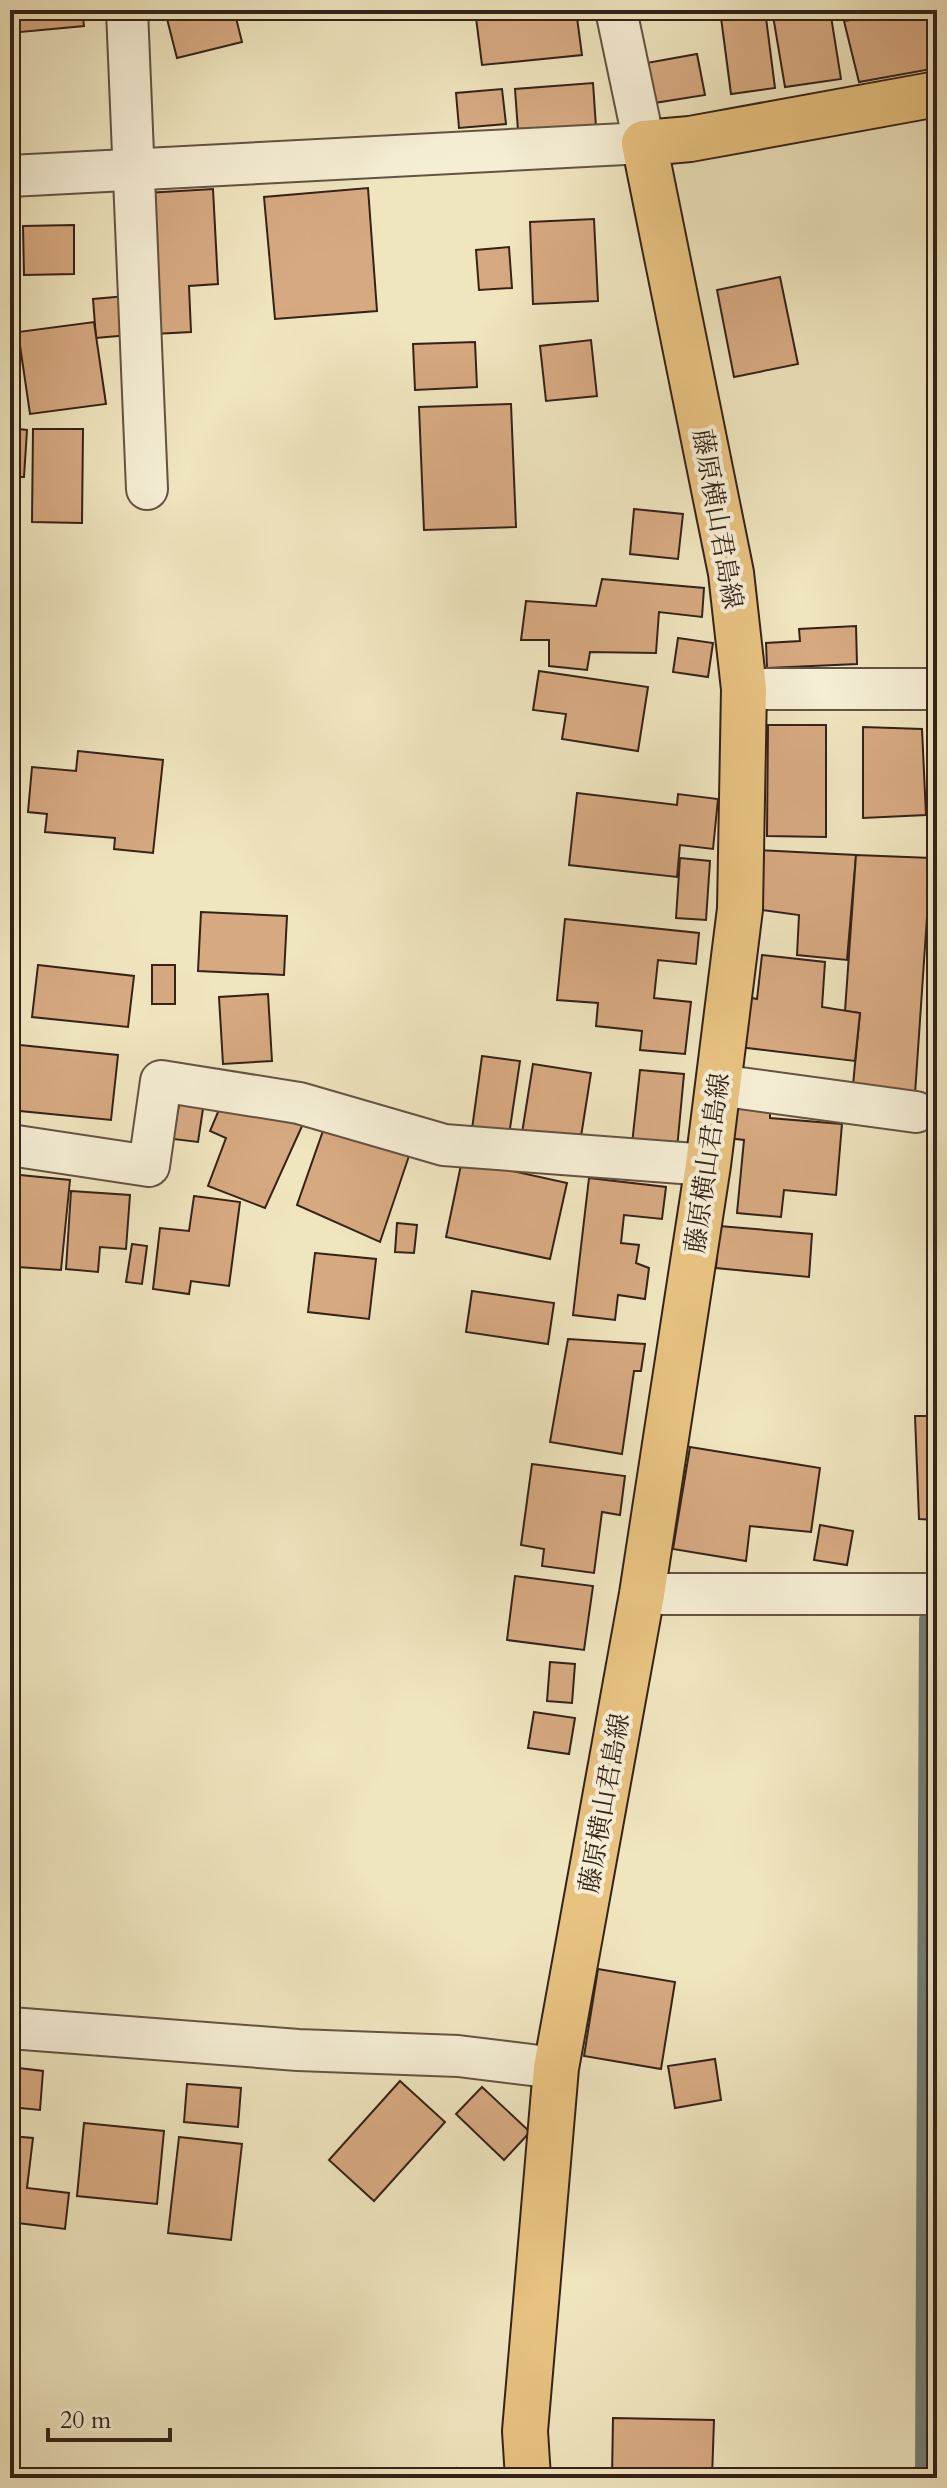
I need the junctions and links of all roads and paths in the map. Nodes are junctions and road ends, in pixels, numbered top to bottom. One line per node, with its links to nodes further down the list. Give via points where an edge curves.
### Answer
1 (127, 10): 5 (street)
2 (616, 10): 4 (street)
3 (937, 94): 4 (main road)
4 (644, 143): 5 (street); 8 (main road, 藤原横山君島線, via 727,550)
5 (133, 169): 6 (street); 7 (street)
6 (10, 176)
7 (147, 489)
8 (744, 689): 9 (street); 10 (main road, 藤原横山君島線, via 740,909)
9 (937, 689)
10 (718, 1085): 11 (street); 13 (main road, 藤原横山君島線)
11 (916, 1112)
12 (10, 1145): 13 (street, via 149,1166 161,1081 299,1103 444,1145)
13 (708, 1165): 14 (main road, 藤原横山君島線)
14 (642, 1594): 15 (street); 17 (main road, 藤原横山君島線)
15 (937, 1594)
16 (10, 2028): 17 (street, via 458,2056)
17 (556, 2068): 18 (main road, 藤原横山君島線, via 525,2431)
18 (528, 2478)

